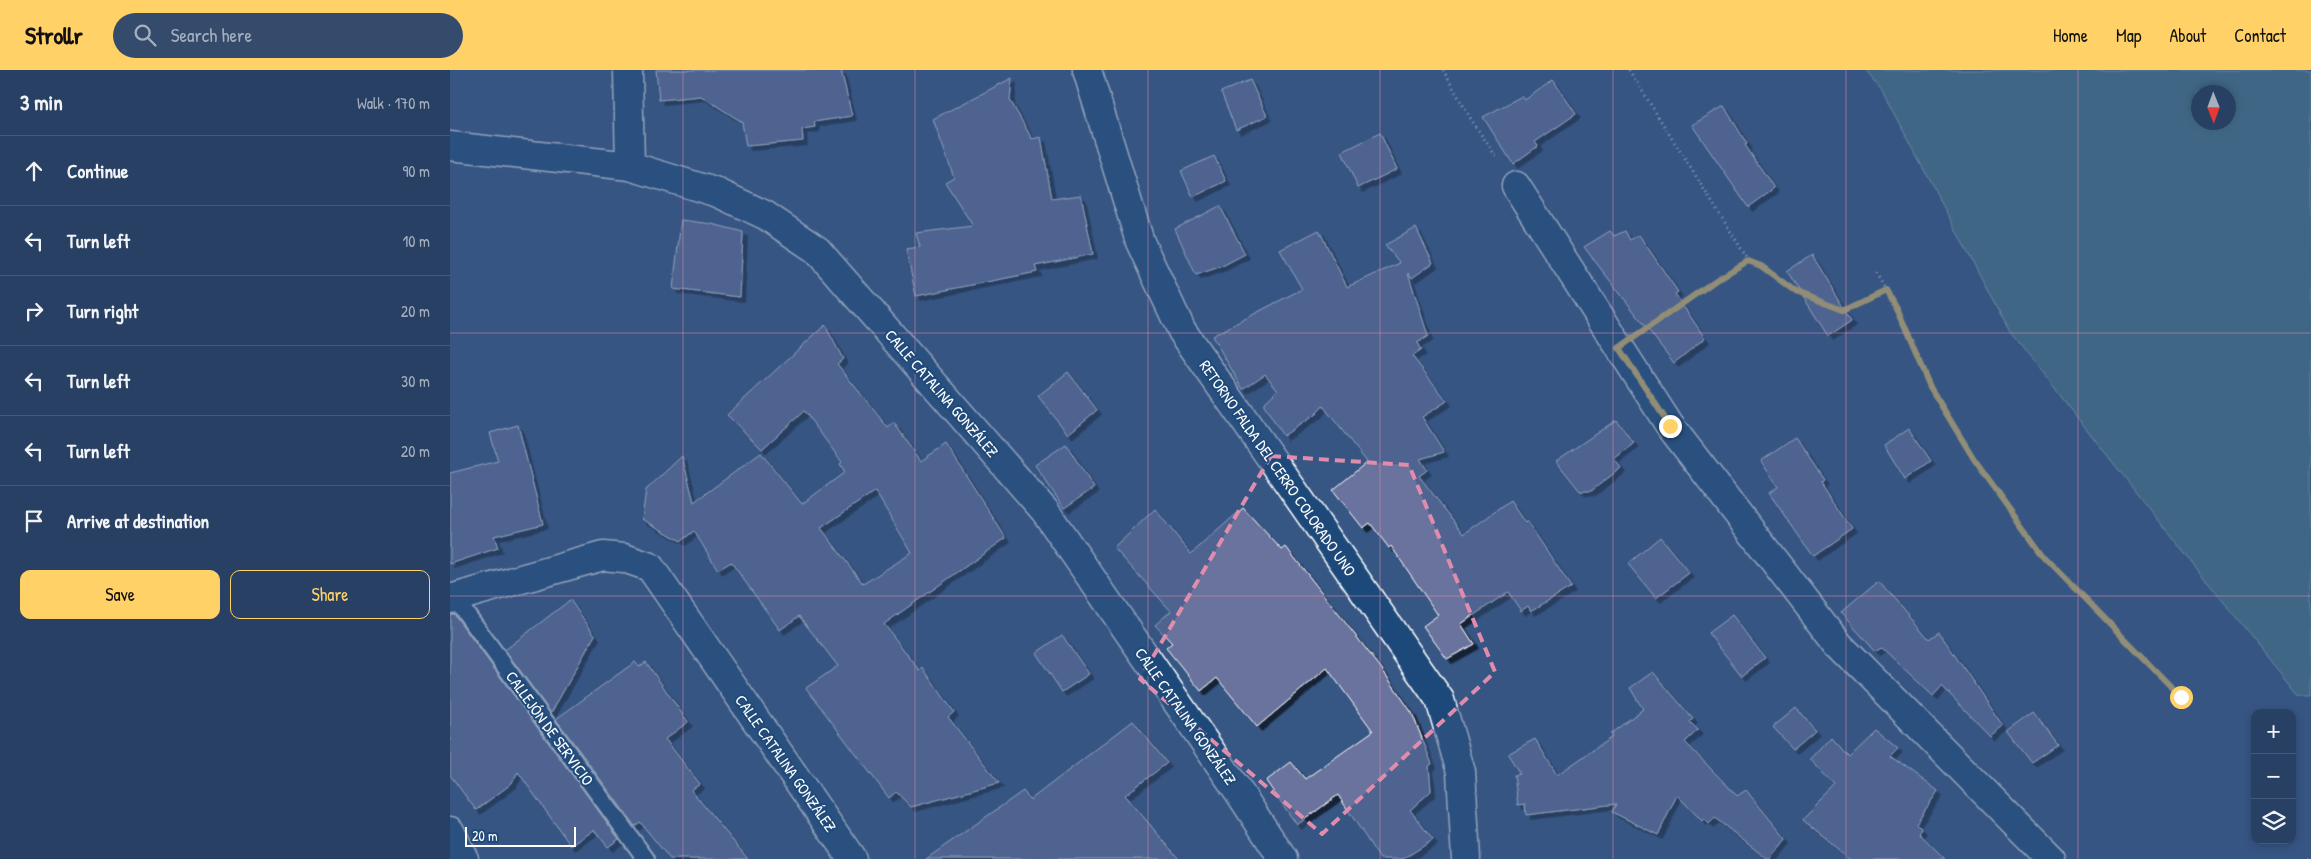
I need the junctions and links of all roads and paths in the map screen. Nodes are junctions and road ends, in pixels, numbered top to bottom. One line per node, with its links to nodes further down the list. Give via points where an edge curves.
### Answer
1 (628, 70): 6 (street)
2 (1087, 70): 20 (street, RETORNO FALDA DEL CERRO COLORADO UNO, via 1140,242 1182,331 1440,700 1461,772)
3 (1443, 70): 7 (path, via 1472,121)
4 (1629, 70): 8 (path)
5 (450, 146): 6 (street, CALLE CATALINA GONZÁLEZ)
6 (630, 166): 19 (street, CALLE CATALINA GONZÁLEZ, via 718,193 765,215 817,250 1045,512)
7 (1516, 186): 11 (street)
8 (1748, 261): 10 (path, via 1761,266 1796,292 1844,310); 11 (path)
9 (1876, 273): 10 (path)
10 (1886, 290): 13 (path, via 1930,387 1974,459 2032,540)
11 (1619, 348): 21 (street, via 1670,426 1839,645)
12 (452, 598): 17 (lane, CALLEJÓN DE SERVICIO); 18 (street, CALLE CATALINA GONZÁLEZ, via 603,556 624,558 650,567)
13 (2181, 697)
14 (450, 831): 16 (street)
15 (2311, 856): 22 (path)
16 (464, 859)
17 (646, 859)
18 (852, 859)
19 (1283, 859)
20 (1466, 859)
21 (2051, 859)
22 (2308, 859)

